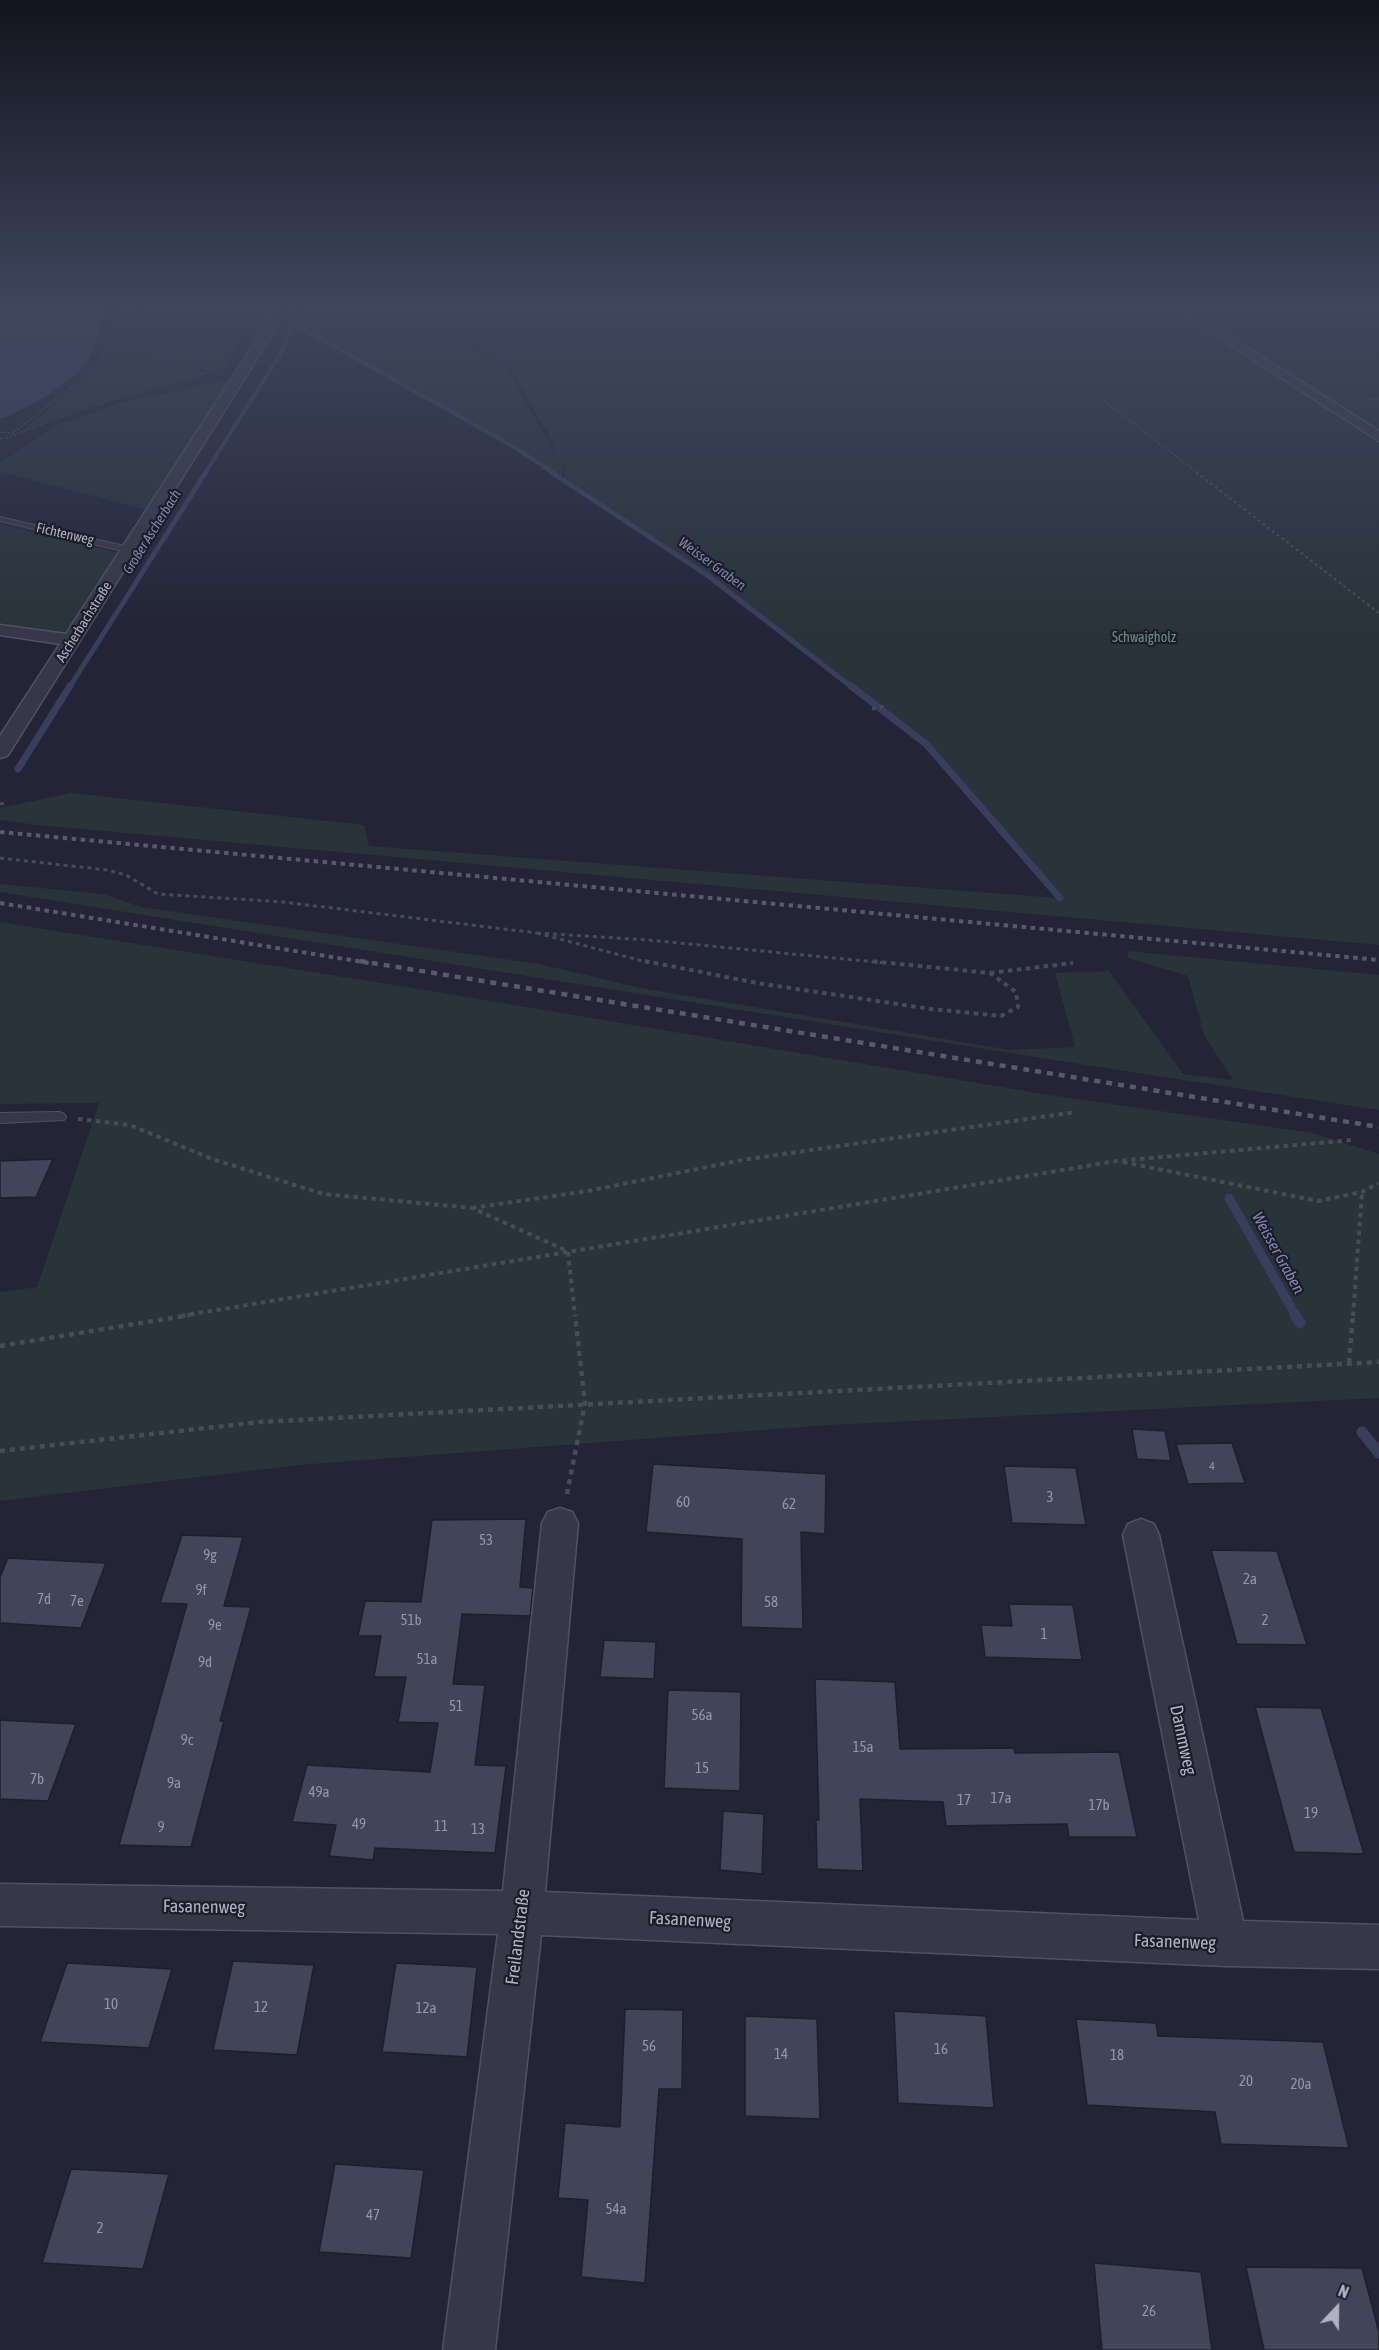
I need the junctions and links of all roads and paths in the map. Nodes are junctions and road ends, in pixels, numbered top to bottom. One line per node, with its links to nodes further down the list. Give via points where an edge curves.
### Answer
1 (35, 416): 7 (path)
2 (64, 416): 9 (path)
3 (214, 416): 13 (street, Ascherbachstraße)
4 (1123, 416): 14 (path)
5 (1346, 416): 8 (street)
6 (0, 432): 7 (path)
7 (13, 433): 9 (path)
8 (1379, 437)
9 (2, 439)
10 (550, 467): 11 (path)
11 (541, 469)
12 (0, 519): 13 (lane, Fichtenweg)
13 (130, 550): 16 (street, Ascherbachstraße)
14 (1379, 614)
15 (0, 630): 16 (street)
16 (73, 640): 19 (street, Ascherbachstraße)
17 (885, 706): 18 (path)
18 (872, 709)
19 (0, 752)
20 (6, 803): 21 (path)
21 (0, 804)
22 (0, 858): 23 (path, via 107,870 126,875 158,894 283,902)
23 (537, 933): 25 (path); 25 (path, via 658,965 780,987 1001,1016 1018,1007 1016,992)
24 (1073, 963): 25 (path)
25 (990, 973)
26 (1076, 1112): 33 (path, via 742,1160 588,1191)
27 (59, 1117): 28 (lane); 33 (path, via 130,1125 212,1159 323,1194)
28 (0, 1118)
29 (1352, 1140): 30 (path)
30 (1116, 1161): 32 (path, via 1318,1201); 34 (path)
31 (1379, 1183): 32 (path)
32 (1362, 1192): 37 (path)
33 (472, 1208): 34 (path)
34 (568, 1252): 35 (path); 38 (path)
35 (0, 1346)
36 (1379, 1362): 37 (path)
37 (1349, 1364): 38 (path)
38 (585, 1403): 39 (path, via 260,1422); 40 (path)
39 (0, 1451)
40 (560, 1523): 43 (street, Freilandstraße)
41 (1141, 1535): 44 (street, Dammweg)
42 (0, 1905): 43 (street, Fasanenweg)
43 (522, 1913): 44 (street, Fasanenweg); 46 (street, Freilandstraße)
44 (1226, 1944): 45 (street, Fasanenweg)
45 (1379, 1947)
46 (469, 2350)

